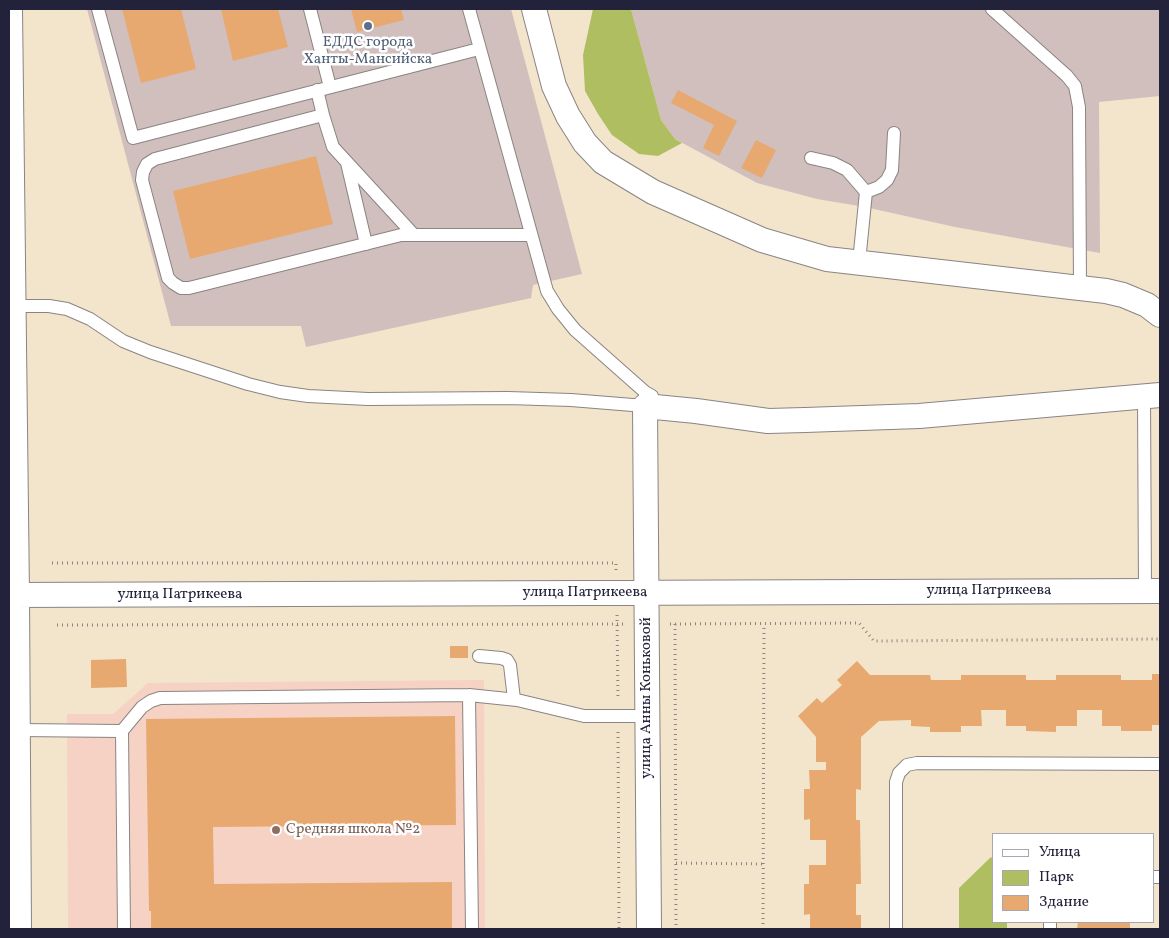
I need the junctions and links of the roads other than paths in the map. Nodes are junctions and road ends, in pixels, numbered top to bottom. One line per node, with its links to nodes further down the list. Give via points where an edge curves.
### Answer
1 (10, 9): 20 (street)
2 (98, 9): 9 (lane, via 133,138)
3 (310, 9): 8 (lane)
4 (469, 9): 7 (lane)
5 (534, 9): 18 (street, via 554,86 585,143 603,162 653,192 762,240 827,259)
6 (992, 9): 19 (lane, via 1075,86 1079,107)
7 (480, 49): 8 (lane); 16 (lane)
8 (330, 87): 9 (lane)
9 (317, 90): 10 (lane)
10 (324, 115): 13 (lane, via 333,147); 17 (lane, via 155,159 147,164 142,180 168,278 181,288 189,288)
11 (894, 133): 14 (lane, via 892,170 879,188)
12 (812, 158): 14 (lane, via 847,170)
13 (346, 160): 15 (lane); 17 (lane)
14 (866, 192): 18 (lane)
15 (412, 234): 16 (lane); 17 (lane)
16 (531, 235): 23 (lane, via 547,291 558,309)
17 (366, 244)
18 (859, 262): 19 (street)
19 (1080, 286): 21 (street, via 1123,295)
20 (14, 306): 23 (lane, via 67,309 90,319 123,341 150,352 280,392 368,399); 26 (street)
21 (1160, 314)
22 (1152, 396): 23 (street, via 918,416 768,421 696,411); 24 (lane)
23 (645, 399): 25 (street, улица Анны Коньковой)
24 (1153, 591): 25 (street, улица Патрикеева)
25 (647, 593): 26 (street, улица Патрикеева); 31 (street, улица Анны Коньковой)
26 (13, 595): 28 (street)
27 (479, 656): 30 (lane, via 506,660 510,665)
28 (13, 671): 32 (street)
29 (469, 695): 30 (lane); 33 (lane, via 160,698 142,708); 37 (lane)
30 (514, 699): 31 (lane, via 584,716)
31 (648, 716): 38 (street, улица Анны Коньковой)
32 (18, 730): 33 (lane); 35 (street)
33 (122, 731): 36 (lane)
34 (1160, 764): 39 (lane, via 907,765 896,782)
35 (19, 929)
36 (124, 929)
37 (472, 929)
38 (649, 929)
39 (896, 929)

